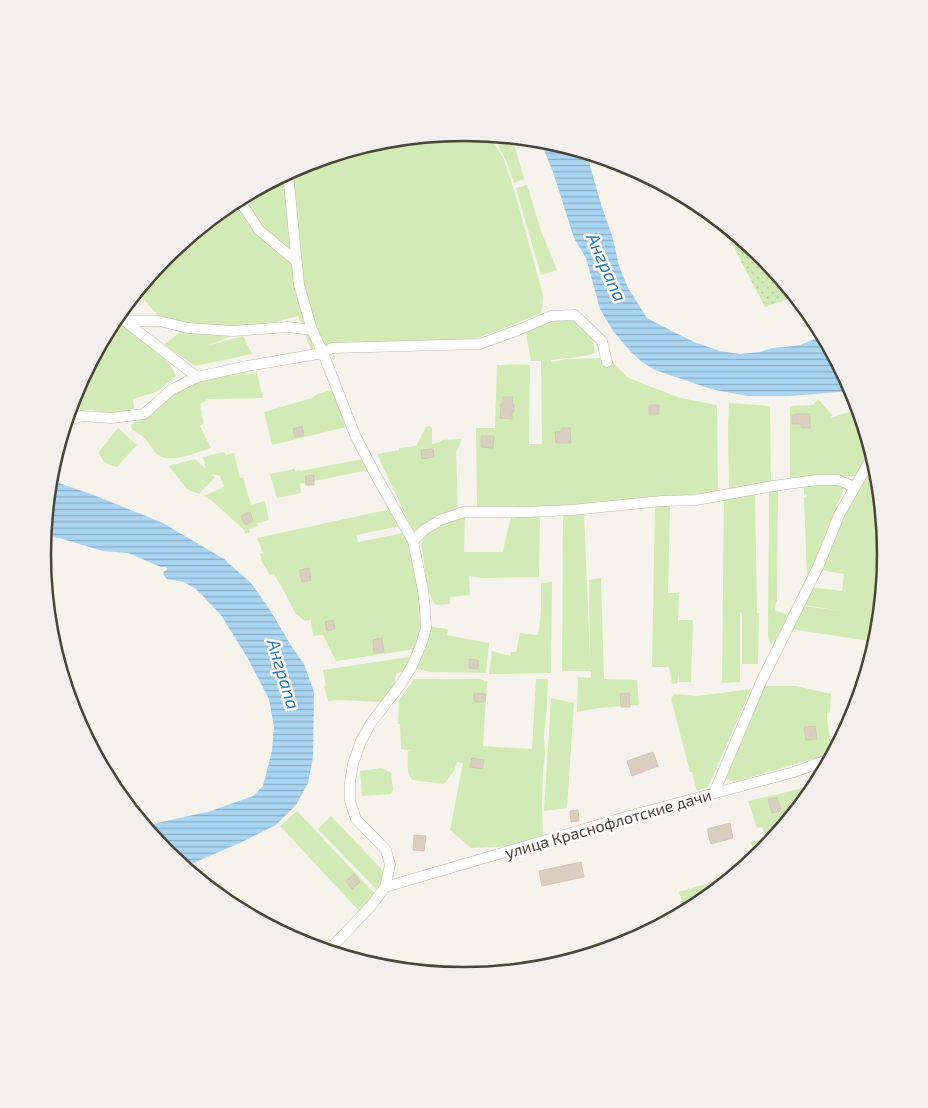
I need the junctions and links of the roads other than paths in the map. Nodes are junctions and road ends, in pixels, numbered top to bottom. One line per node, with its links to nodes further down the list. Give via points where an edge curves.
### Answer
1 (289, 181): 3 (street)
2 (243, 206): 3 (street, via 259,230)
3 (296, 261): 6 (street)
4 (126, 318): 6 (street, via 233,331 288,327)
5 (124, 321): 9 (street)
6 (312, 330): 7 (street)
7 (323, 352): 8 (street, via 332,348 480,344 551,316 575,315 602,341); 9 (street); 13 (street, via 356,435)
8 (607, 362)
9 (197, 377): 10 (street, via 171,390 144,414)
10 (74, 419)
11 (867, 466): 12 (street)
12 (855, 487): 13 (street, via 838,480 818,480 696,500 572,510 464,512 440,520); 15 (street, via 761,682)
13 (413, 541): 16 (street, via 423,590 426,628 408,672 361,741 350,782 350,801 356,819 386,850 390,865)
14 (819, 763): 15 (street, улица Краснофлотские дачи)
15 (714, 794): 16 (street, улица Краснофлотские дачи)
16 (386, 887): 17 (street)
17 (333, 946)

